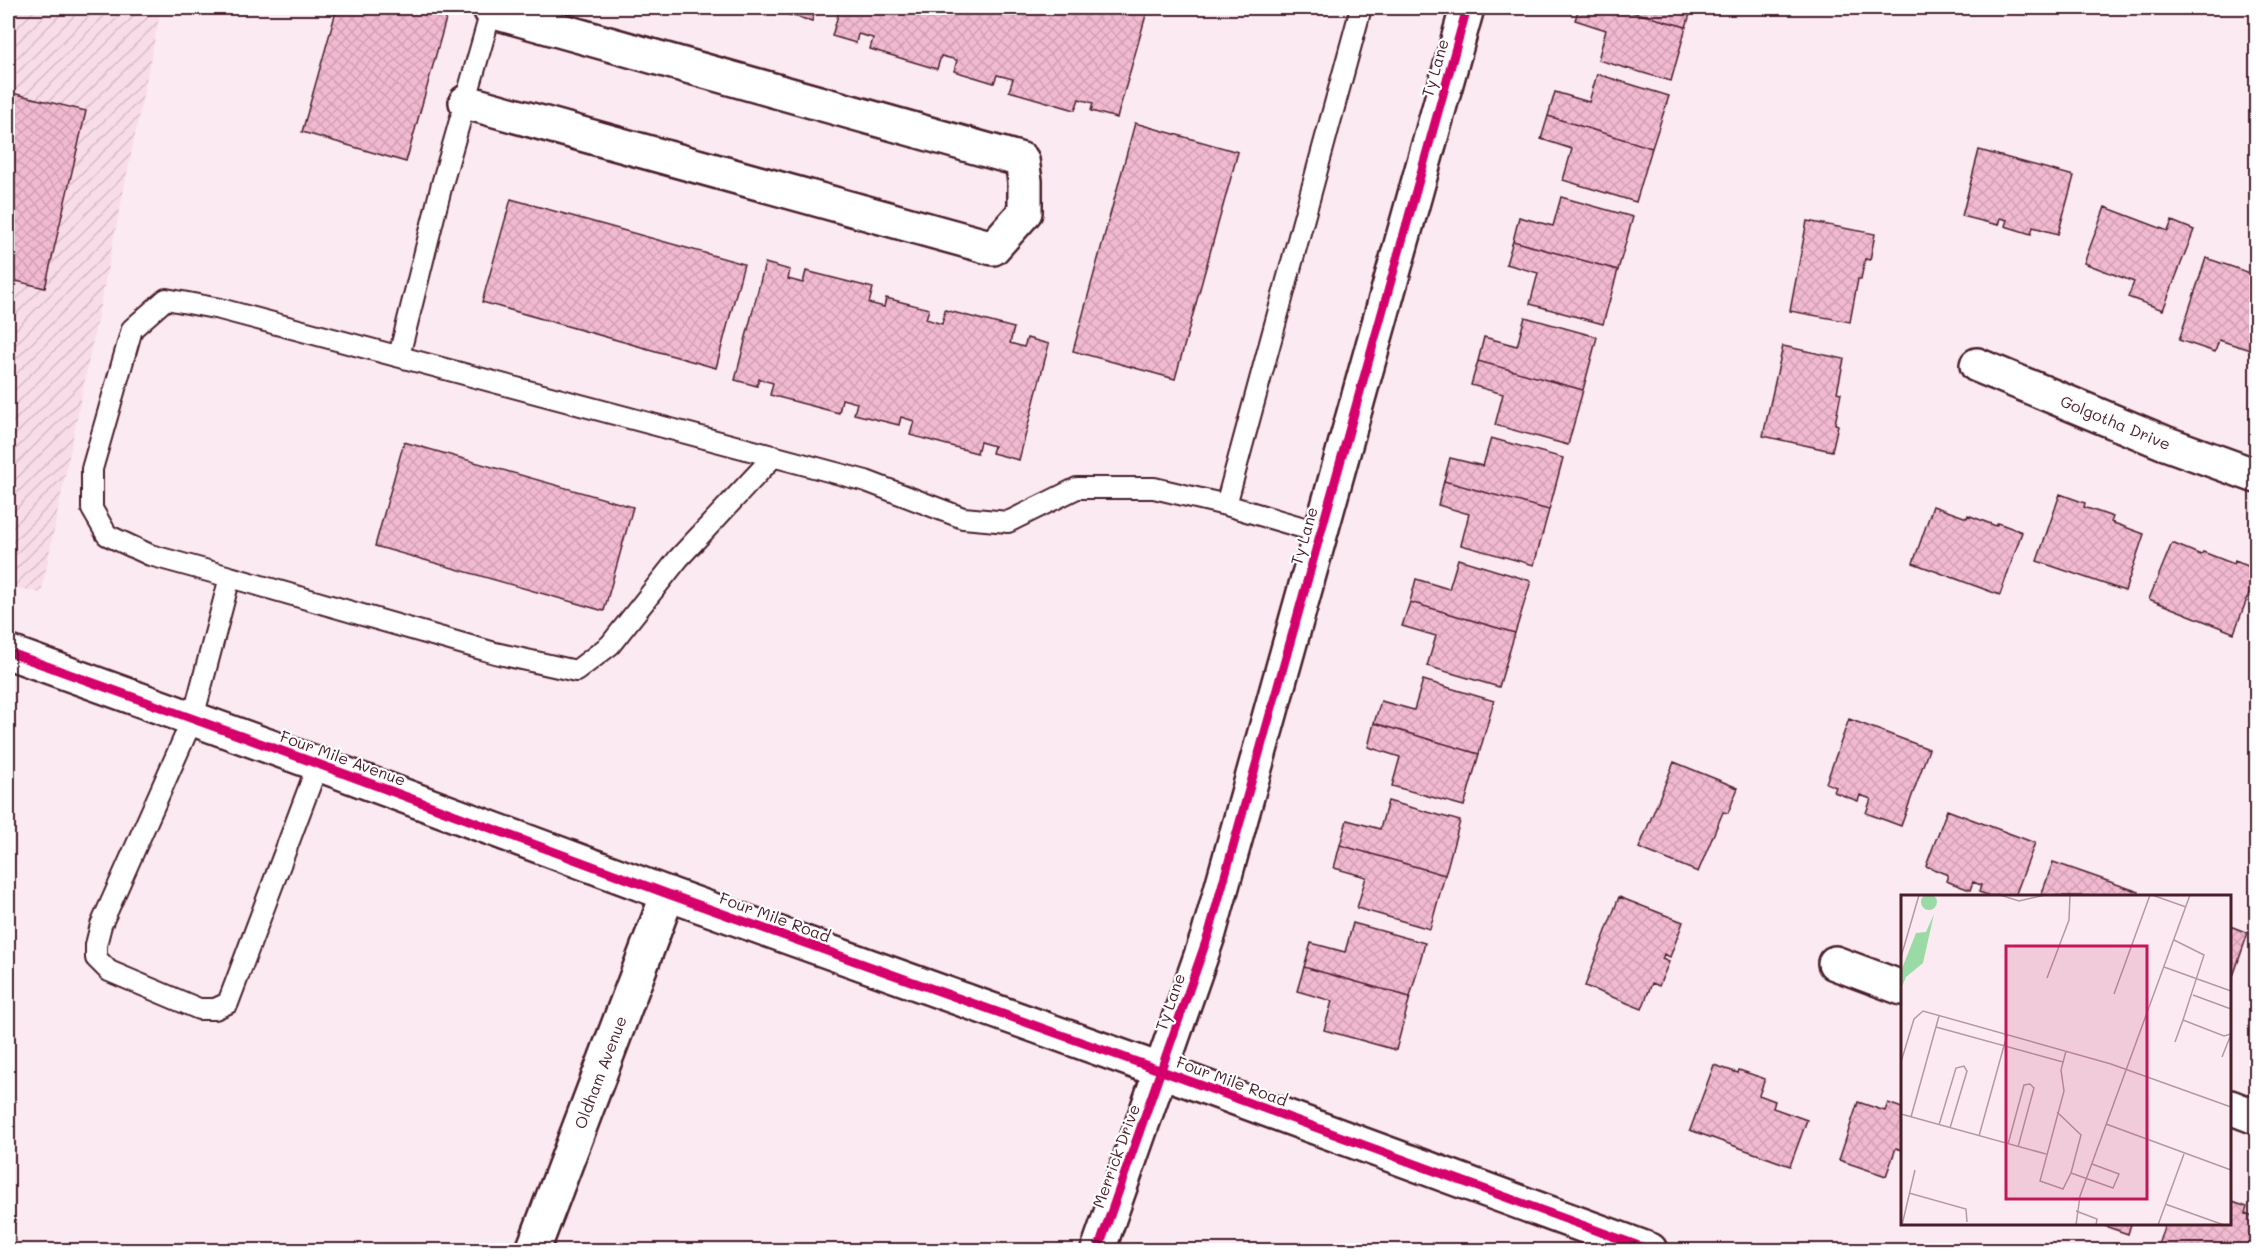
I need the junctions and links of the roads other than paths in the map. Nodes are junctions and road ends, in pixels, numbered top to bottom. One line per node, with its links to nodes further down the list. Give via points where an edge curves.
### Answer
1 (1361, 8): 9 (lane)
2 (1467, 8): 10 (street, Ty Lane)
3 (492, 9): 4 (lane); 4 (street, via 1022,160 1025,212 993,248)
4 (466, 102): 5 (lane)
5 (399, 356): 7 (lane); 11 (lane, via 220,309 165,299 132,329 92,470 92,509 107,535 150,555)
6 (1977, 365): 8 (street, Golgotha Drive)
7 (774, 456): 9 (lane, via 866,481 963,518 1008,522 1077,488 1154,488); 11 (lane, via 678,559 610,645 576,671 495,653)
8 (2256, 477)
9 (1226, 505): 10 (lane)
10 (1321, 533): 18 (street, Ty Lane, via 1209,933)
11 (230, 578): 13 (lane)
12 (8, 652): 13 (street, Four Mile Avenue)
13 (193, 718): 14 (street, Four Mile Avenue); 14 (lane, via 101,925 96,958 109,971 199,1008 215,1009 228,1003)
14 (318, 764): 15 (street, Four Mile Avenue)
15 (668, 894): 18 (street, Four Mile Road); 21 (street, Oldham Avenue)
16 (1835, 963): 17 (street)
17 (1901, 988)
18 (1162, 1071): 22 (street, Merrick Drive); 23 (street, Four Mile Road)
19 (2231, 1108): 20 (street)
20 (2256, 1117)
21 (533, 1251)
22 (1098, 1251)
23 (1650, 1251)

